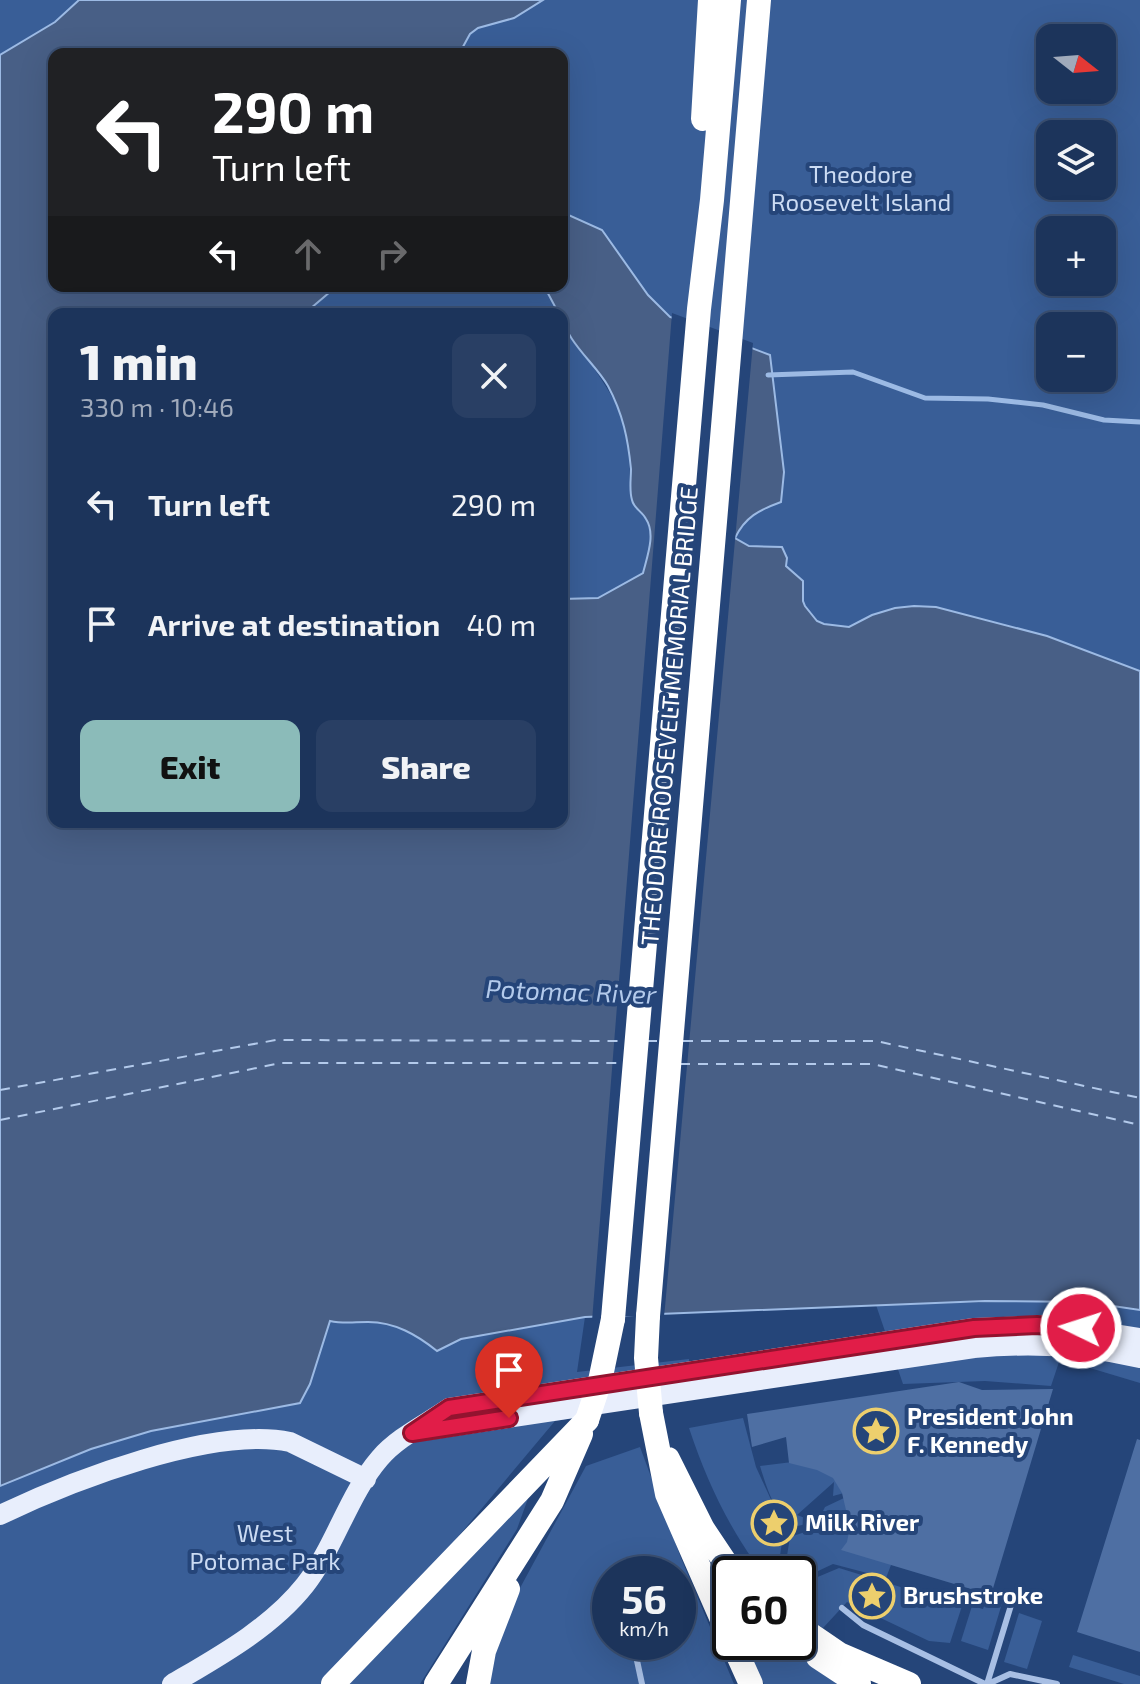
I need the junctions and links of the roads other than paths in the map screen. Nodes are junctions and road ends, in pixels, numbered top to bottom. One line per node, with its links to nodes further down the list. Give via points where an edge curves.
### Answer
1 (710, 0): 4 (highway, THEODORE ROOSEVELT MEMORIAL BRIDGE)
2 (729, 0): 4 (highway, THEODORE ROOSEVELT MEMORIAL BRIDGE)
3 (759, 0): 8 (highway, THEODORE ROOSEVELT MEMORIAL BRIDGE, bridge, via 648,1316)
4 (699, 309): 7 (highway, THEODORE ROOSEVELT MEMORIAL BRIDGE, bridge, via 615,1300 608,1348)
5 (1140, 1338): 9 (main road, via 1057,1325 974,1328 449,1408)
6 (1140, 1358): 9 (main road, via 1073,1347 974,1348)
7 (587, 1420): 12 (highway, THEODORE ROOSEVELT MEMORIAL BRIDGE); 26 (highway)
8 (654, 1424): 13 (highway); 16 (highway, THEODORE ROOSEVELT MEMORIAL BRIDGE, via 667,1494)
9 (412, 1433): 10 (main road, via 385,1453)
10 (366, 1479): 11 (main road, via 290,1442 236,1441 114,1469); 23 (main road, via 296,1596)
11 (0, 1515)
12 (529, 1539): 27 (highway); 28 (highway, via 490,1634)
13 (715, 1548): 14 (highway); 15 (highway)
14 (721, 1556)
15 (723, 1556)
16 (712, 1597)
17 (1012, 1602): 33 (lane)
18 (842, 1608): 33 (lane, via 863,1625)
19 (816, 1638): 32 (highway)
20 (816, 1654): 31 (highway)
21 (635, 1660): 29 (lane)
22 (740, 1660): 30 (highway, THEODORE ROOSEVELT MEMORIAL BRIDGE)
23 (199, 1669): 24 (main road); 25 (main road)
24 (172, 1684)
25 (181, 1684)
26 (333, 1684)
27 (436, 1684)
28 (478, 1684)
29 (642, 1684)
30 (751, 1684)
31 (859, 1684)
32 (909, 1684)
33 (986, 1684): 34 (lane, via 1010,1674)
34 (1057, 1684)

